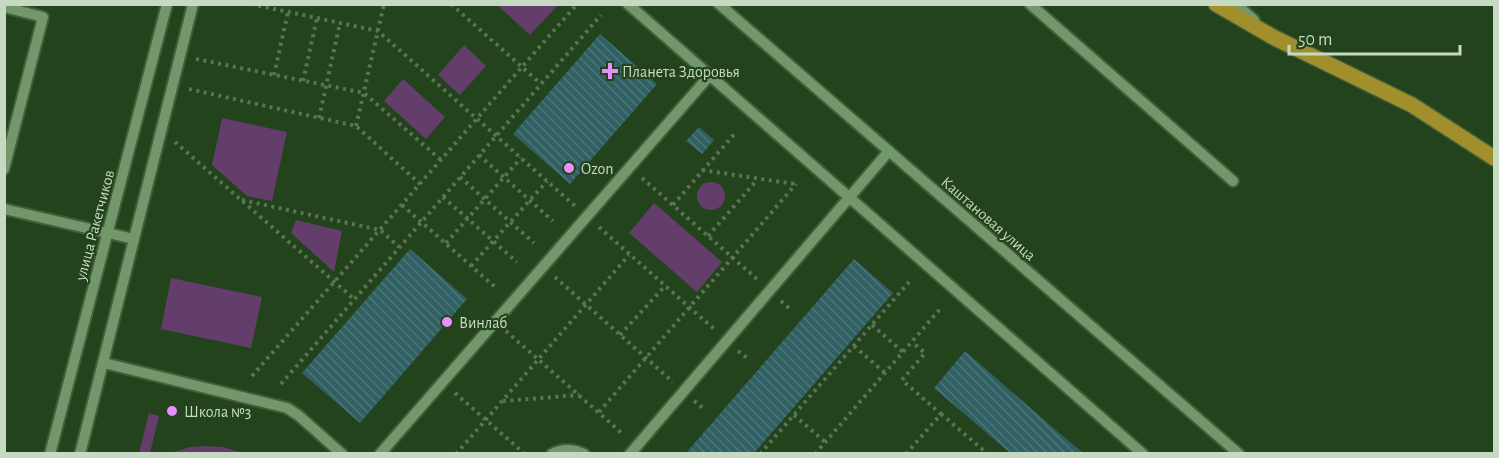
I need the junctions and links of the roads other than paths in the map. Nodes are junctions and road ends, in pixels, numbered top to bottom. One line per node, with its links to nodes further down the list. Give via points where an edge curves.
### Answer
1 (167, 4): 17 (street, улица Ракетчиков)
2 (194, 4): 18 (street)
3 (628, 4): 10 (street)
4 (719, 4): 11 (street, Каштановая улица)
5 (1030, 4): 14 (street)
6 (1216, 4): 9 (main road)
7 (1236, 4): 9 (street)
8 (4, 7): 13 (street, via 43,17)
9 (1273, 37): 12 (main road, via 1412,105)
10 (710, 75): 15 (street); 24 (street)
11 (889, 151): 15 (street); 28 (street, Каштановая улица)
12 (1494, 158)
13 (4, 169)
14 (1233, 181)
15 (849, 197): 20 (street); 27 (street)
16 (4, 209): 17 (street)
17 (108, 233): 18 (street); 21 (street, улица Ракетчиков)
18 (134, 239): 19 (street)
19 (104, 363): 22 (street); 23 (street, via 287,408)
20 (633, 450)
21 (50, 453)
22 (80, 453)
23 (342, 453)
24 (380, 453)
25 (552, 453): 26 (street)
26 (584, 453)
27 (1143, 453)
28 (1239, 453)

